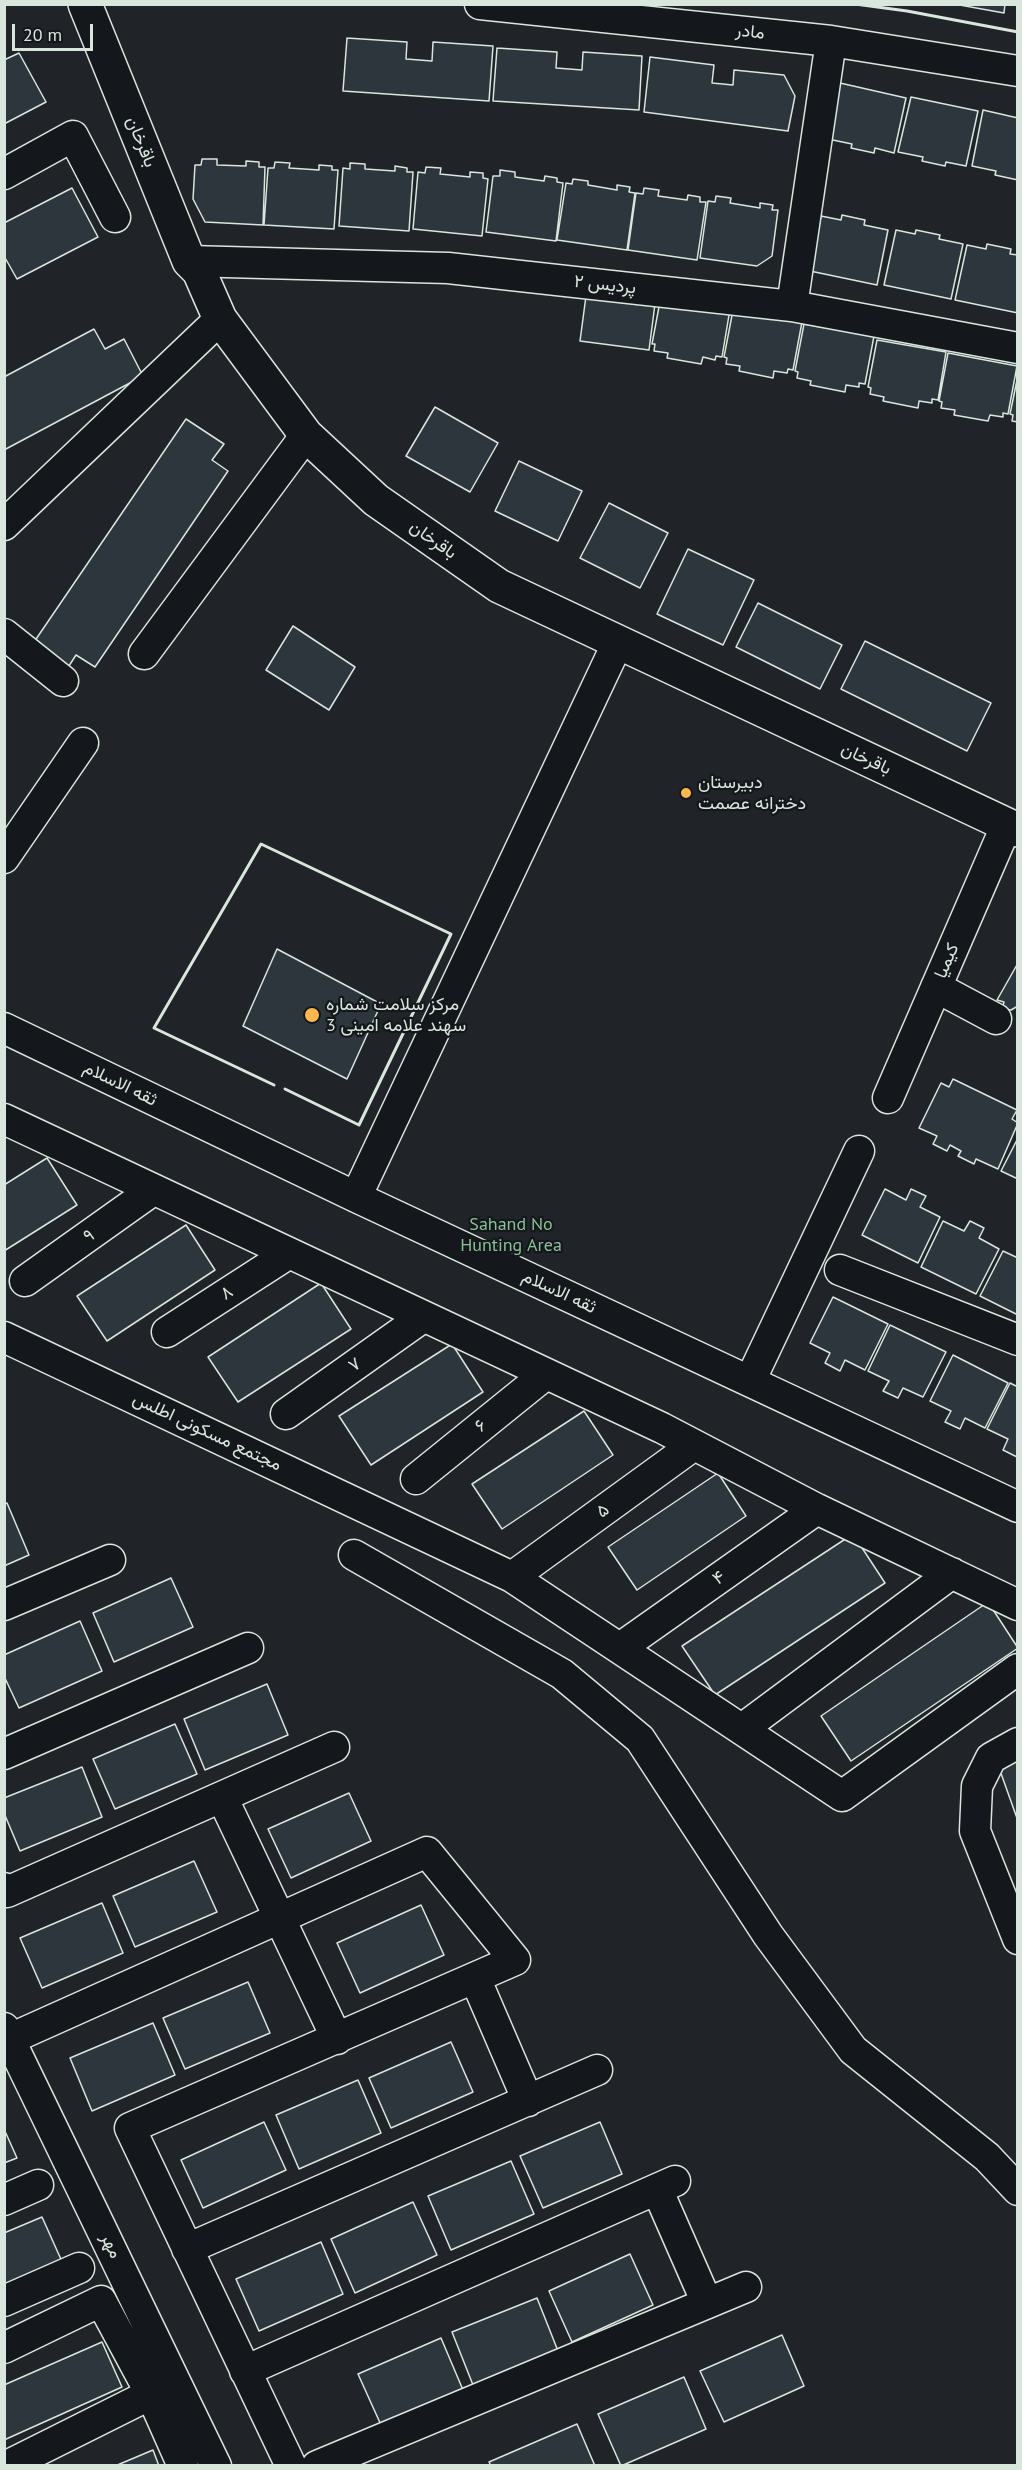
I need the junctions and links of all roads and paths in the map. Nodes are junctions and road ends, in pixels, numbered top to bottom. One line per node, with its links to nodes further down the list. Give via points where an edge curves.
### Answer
1 (85, 4): 7 (main road, باقرخان)
2 (480, 4): 3 (street, مادر)
3 (831, 41): 4 (street, مادر); 8 (street)
4 (1017, 71)
5 (4, 174): 6 (street, via 73,136)
6 (115, 218)
7 (189, 261): 8 (street, پردیس ۲, via 448,268); 9 (main road, باقرخان, via 199,271)
8 (792, 306): 10 (street, پردیس ۲)
9 (220, 319): 11 (main road, باقرخان); 12 (street)
10 (1017, 348)
11 (306, 435): 14 (main road, باقرخان, via 376,500 499,586); 15 (street)
12 (4, 525)
13 (4, 634): 16 (street)
14 (618, 642): 18 (main road, باقرخان); 27 (street)
15 (144, 654)
16 (63, 681)
17 (83, 743): 19 (street)
18 (1012, 827): 20 (street, کیمیا)
19 (4, 858)
20 (936, 987): 21 (street); 23 (street, کیمیا)
21 (996, 1019)
22 (4, 1028): 27 (street, ثقه الاسلام)
23 (888, 1098)
24 (7, 1124): 26 (street)
25 (859, 1151): 36 (street)
26 (153, 1190): 28 (street); 30 (street, ۹)
27 (356, 1197): 36 (street, ثقه الاسلام)
28 (288, 1254): 31 (street); 32 (street, ۸)
29 (840, 1270): 34 (street)
30 (25, 1281)
31 (423, 1317): 35 (street); 37 (street, ۷)
32 (166, 1332)
33 (4, 1336): 45 (street, مجتمع مسکونی اطلس)
34 (1017, 1340)
35 (546, 1374): 38 (street); 39 (street, ۶)
36 (750, 1381): 40 (street, ثقه الاسلام)
37 (286, 1414)
38 (694, 1445): 41 (street); 45 (street, ۵)
39 (416, 1479)
40 (1017, 1507)
41 (818, 1509): 44 (street); 49 (street, ۴)
42 (354, 1555): 65 (street, via 562,1674 640,1739 768,1935 853,2050 987,2157)
43 (110, 1560): 46 (street)
44 (952, 1573): 47 (street); 51 (street)
45 (512, 1578): 49 (street, مجتمع مسکونی اطلس)
46 (4, 1605)
47 (1017, 1605)
48 (248, 1648): 54 (street)
49 (620, 1648): 51 (street, مجتمع مسکونی اطلس)
50 (1017, 1669): 51 (street, مجتمع مسکونی اطلس, via 842,1796)
51 (742, 1728)
52 (1017, 1743): 58 (street, via 991,1758 977,1786 975,1831)
53 (334, 1747): 55 (street)
54 (4, 1754)
55 (222, 1797): 56 (street, via 7,1892); 57 (street)
56 (4, 1888)
57 (279, 1918): 59 (street, via 427,1852 515,1960); 60 (street); 61 (street)
58 (1017, 1939)
59 (475, 1978): 61 (street); 63 (street)
60 (7, 2034): 77 (street, مهر)
61 (337, 2039): 67 (street, via 130,2128)
62 (597, 2070): 63 (street)
63 (528, 2101): 67 (street)
64 (38, 2185): 66 (street)
65 (1017, 2190)
66 (4, 2200)
67 (188, 2249): 73 (street)
68 (79, 2268): 70 (street)
69 (746, 2287): 71 (street)
70 (4, 2301)
71 (707, 2303): 73 (street, via 666,2185); 79 (street)
72 (4, 2348): 74 (street, via 101,2301)
73 (245, 2371): 78 (street)
74 (151, 2394): 75 (street); 76 (street)
75 (7, 2466)
76 (183, 2466)
77 (216, 2466)
78 (291, 2466)
79 (317, 2466)

